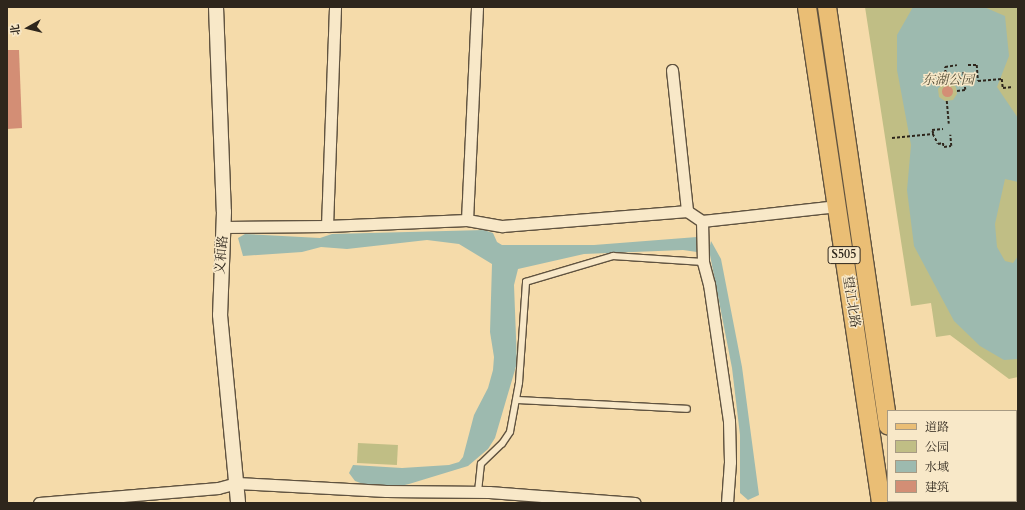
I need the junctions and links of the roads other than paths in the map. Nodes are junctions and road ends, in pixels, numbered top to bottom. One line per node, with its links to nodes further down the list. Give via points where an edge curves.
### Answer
1 (216, 7): 12 (street, 义和路)
2 (335, 7): 11 (street)
3 (477, 7): 9 (street)
4 (807, 7): 7 (main road, 望江北路 / S505)
5 (827, 7): 16 (main road, 望江北路 / S505)
6 (672, 70): 8 (street)
7 (837, 206): 10 (street); 25 (main road, 望江北路 / S505)
8 (688, 211): 9 (street, via 502,226); 10 (street)
9 (467, 220): 11 (street)
10 (702, 221): 13 (street)
11 (327, 226): 12 (street)
12 (224, 227): 17 (street, 义和路, via 220,314)
13 (703, 262): 14 (lane, via 613,256 526,282); 24 (street, via 709,284 729,421)
14 (516, 400): 15 (lane); 18 (lane, via 510,432 480,467)
15 (687, 409)
16 (887, 419)
17 (237, 483): 19 (street); 21 (street, via 218,488); 22 (street, 义和路)
18 (478, 492): 19 (street); 20 (street)
19 (433, 498)
20 (594, 501): 23 (street)
21 (38, 503)
22 (238, 503)
23 (635, 503)
24 (727, 503)
25 (881, 503)

